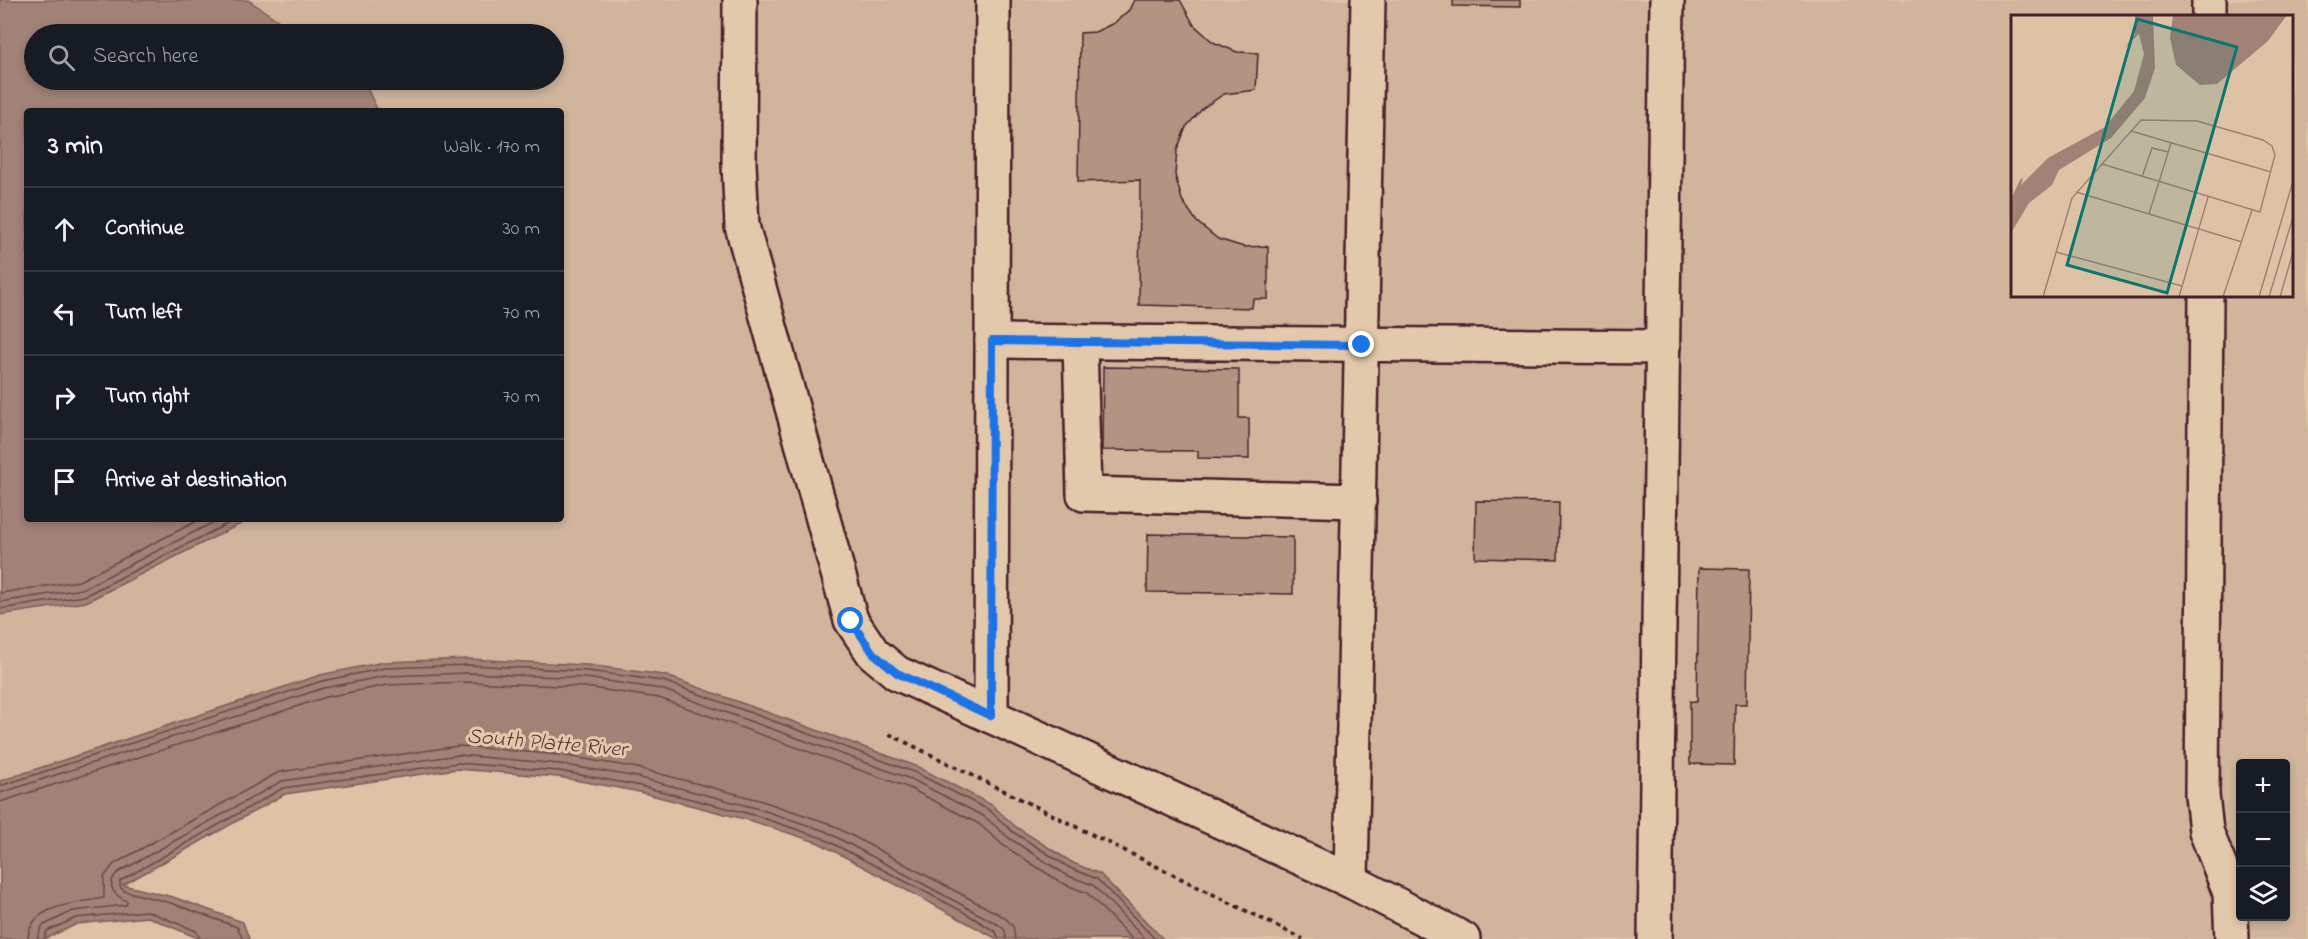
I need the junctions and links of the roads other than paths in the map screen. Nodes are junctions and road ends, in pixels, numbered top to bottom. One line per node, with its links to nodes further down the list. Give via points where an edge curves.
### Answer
1 (740, 0): 11 (lane, via 742,226 851,621 873,653 897,673)
2 (993, 0): 6 (lane)
3 (1368, 0): 8 (lane)
4 (1667, 0): 9 (lane)
5 (2206, 297): 15 (lane, via 2202,795 2206,831 2230,893)
6 (992, 341): 7 (lane); 11 (lane)
7 (1080, 342): 8 (lane); 10 (lane, via 1084,494)
8 (1362, 345): 9 (lane); 10 (lane)
9 (1663, 347): 14 (lane)
10 (1359, 501): 12 (lane)
11 (991, 716): 12 (lane)
12 (1351, 880): 13 (lane)
13 (1463, 939)
14 (1655, 939)
15 (2232, 939)

